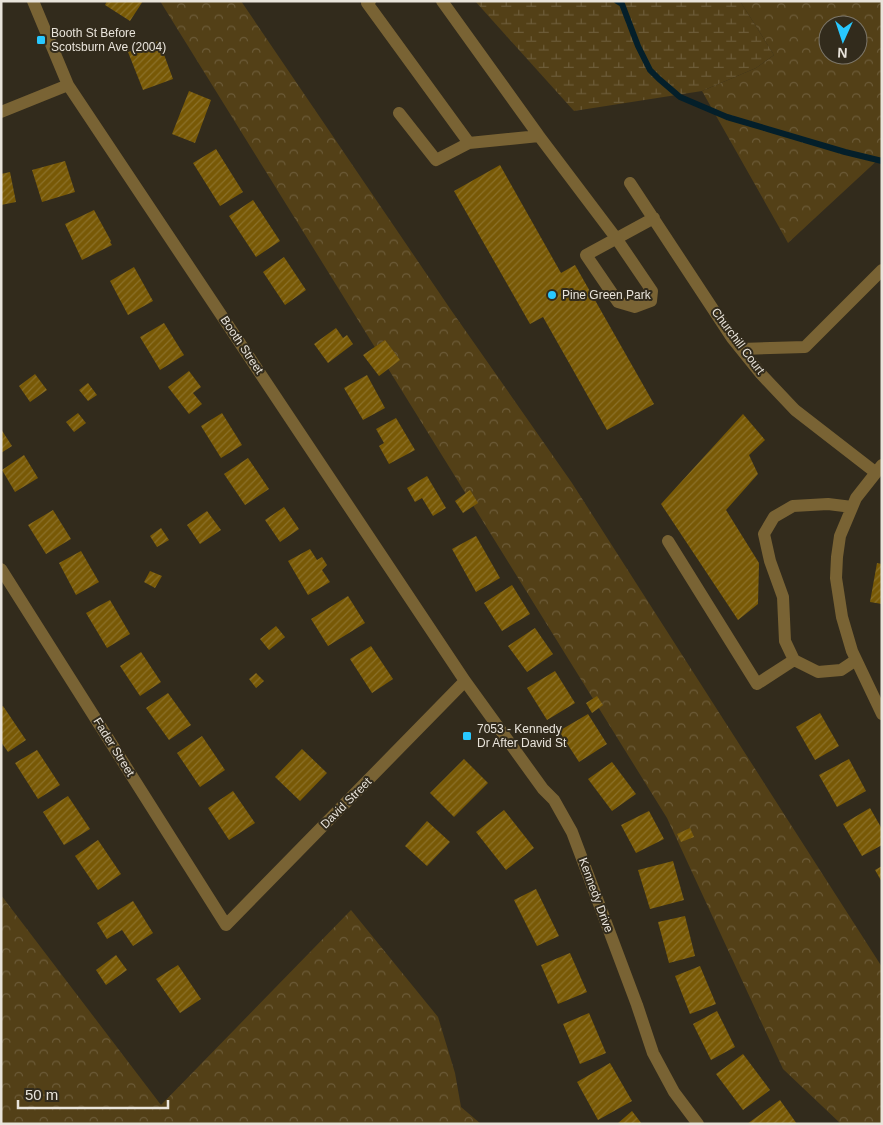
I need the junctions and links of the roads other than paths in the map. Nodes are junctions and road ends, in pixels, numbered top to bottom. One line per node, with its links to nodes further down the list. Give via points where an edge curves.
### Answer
1 (33, 1): 4 (street, Booth Street)
2 (370, 1): 8 (street, via 367,3)
3 (442, 1): 7 (street)
4 (68, 84): 5 (street); 20 (street, Booth Street)
5 (1, 112)
6 (400, 113): 8 (street, via 436,160)
7 (539, 136): 8 (street); 11 (street)
8 (469, 143)
9 (630, 183): 10 (street, Churchill Court)
10 (654, 218): 11 (street); 13 (street, Churchill Court)
11 (616, 238): 11 (street, via 586,255 618,302 635,307 651,301 652,291)
12 (882, 270): 13 (street, via 805,347)
13 (741, 349): 14 (street, Churchill Court, via 795,410)
14 (879, 469): 15 (street)
15 (852, 507): 18 (street, via 828,504 793,506 774,517 764,534 782,597 785,641); 19 (street, via 840,536 836,578 842,617)
16 (668, 541): 18 (street, via 757,684)
17 (1, 569): 22 (street, Fader Street)
18 (794, 660): 19 (street, via 818,672 841,670)
19 (856, 660): 21 (street)
20 (465, 682): 22 (street, David Street); 23 (street, Kennedy Drive, via 554,800 572,832 653,1053 674,1092)
21 (882, 714)
22 (226, 925)
23 (698, 1124)

